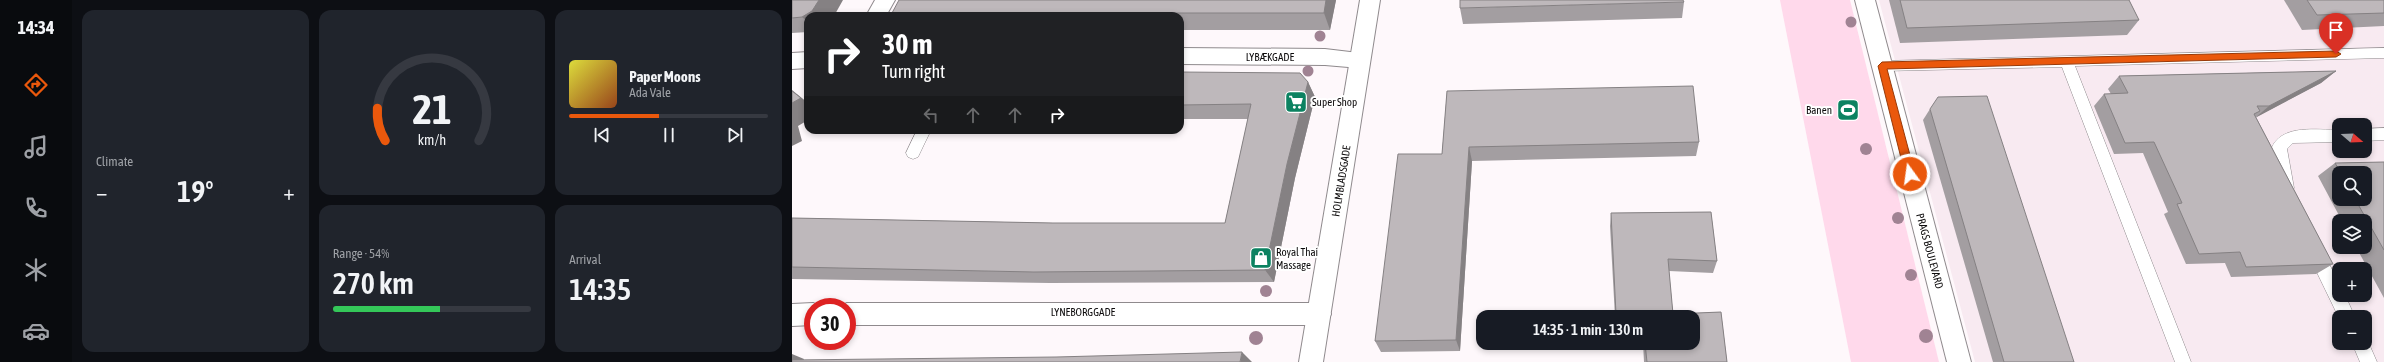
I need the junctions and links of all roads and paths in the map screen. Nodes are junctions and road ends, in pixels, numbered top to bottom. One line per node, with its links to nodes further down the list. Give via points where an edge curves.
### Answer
1 (885, 0): 4 (street)
2 (1370, 0): 8 (street, HOLMBLADSGADE)
3 (1865, 0): 11 (street, PRAGS BOULEVARD)
4 (878, 12)
5 (2384, 53): 9 (lane)
6 (1184, 56): 8 (street, LYBÆKGADE, via 1325,57)
7 (804, 60): 10 (street)
8 (1360, 60): 22 (street, HOLMBLADSGADE)
9 (2066, 60): 11 (lane); 27 (lane)
10 (792, 61)
11 (1882, 66): 26 (street, PRAGS BOULEVARD)
12 (922, 134): 16 (lane)
13 (2384, 134): 14 (lane)
14 (2372, 135)
15 (2332, 136): 17 (lane, via 2290,138 2279,147)
16 (913, 153)
17 (2290, 202)
18 (2307, 236): 19 (lane)
19 (2344, 310)
20 (804, 314): 23 (street)
21 (856, 314): 22 (street, LYNEBORGGADE)
22 (1319, 314): 25 (street, HOLMBLADSGADE)
23 (792, 315)
24 (2363, 350): 28 (lane)
25 (1311, 362)
26 (1959, 362)
27 (2183, 362)
28 (2369, 362)

